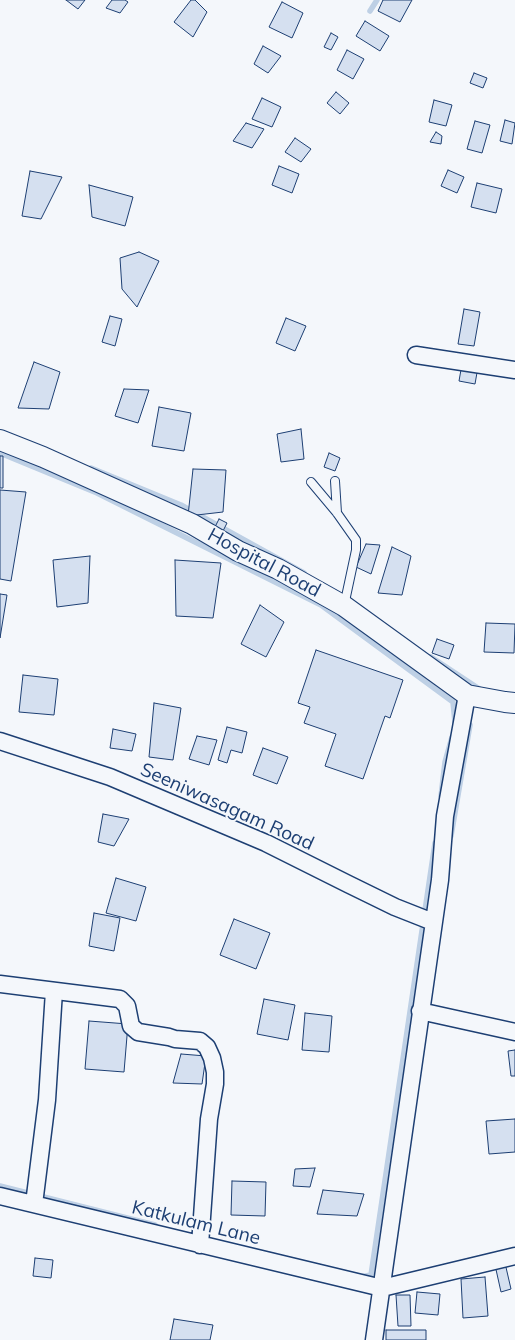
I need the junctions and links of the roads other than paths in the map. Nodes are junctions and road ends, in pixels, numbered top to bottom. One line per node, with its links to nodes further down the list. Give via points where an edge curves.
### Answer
1 (416, 355): 2 (street)
2 (515, 370)
3 (0, 440): 7 (street, Hospital Road, via 192,524)
4 (336, 481): 6 (lane)
5 (311, 482): 6 (lane)
6 (338, 514): 7 (lane, via 356,540)
7 (344, 606): 8 (street, Hospital Road)
8 (467, 695): 9 (street, Hospital Road); 11 (street, via 446,808)
9 (515, 703)
10 (0, 741): 11 (street, Seeniwasagam Road, via 110,777 266,843)
11 (433, 922): 14 (street)
12 (0, 984): 13 (street)
13 (54, 991): 17 (street, via 47,1100); 18 (street, via 120,999 127,1006 131,1026 138,1032 200,1041 207,1046 215,1078)
14 (420, 1011): 15 (street); 20 (street)
15 (515, 1032)
16 (0, 1196): 17 (street, Katkulam Lane)
17 (34, 1204): 18 (street, Katkulam Lane)
18 (200, 1245): 20 (street, Katkulam Lane)
19 (515, 1256): 20 (street)
20 (382, 1288): 21 (street)
21 (374, 1340)

